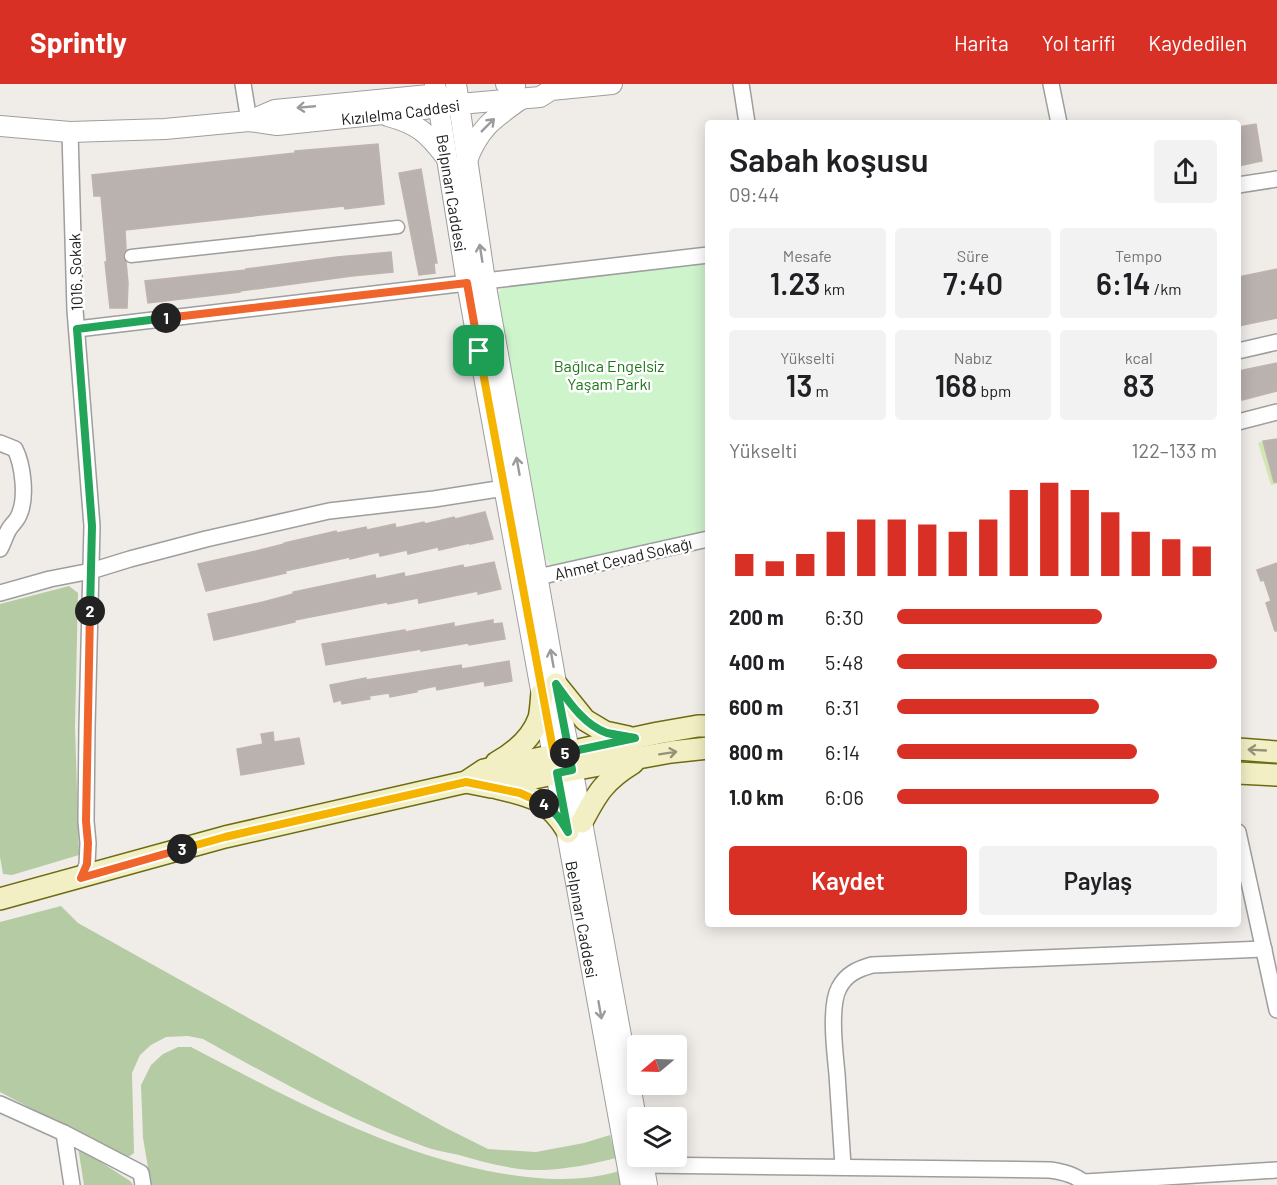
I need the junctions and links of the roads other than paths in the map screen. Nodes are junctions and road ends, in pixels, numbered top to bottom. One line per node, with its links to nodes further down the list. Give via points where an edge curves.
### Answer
1 (243, 84): 12 (street)
2 (405, 84): 9 (street)
3 (612, 84): 6 (street, Kızılelma Caddesi, via 551,90 540,97)
4 (741, 84): 10 (street)
5 (1051, 84): 11 (street)
6 (514, 90): 7 (street, Kızılelma Caddesi); 16 (street, one-way to 6, via 478,136)
7 (457, 93): 8 (street, Kızılelma Caddesi); 16 (street, Belpınarı Caddesi)
8 (437, 95): 9 (street, Kızılelma Caddesi); 15 (street, Belpınarı Caddesi)
9 (383, 107): 12 (street, Kızılelma Caddesi, via 277,125); 15 (street, via 419,127)
10 (747, 120)
11 (1058, 120)
12 (249, 121): 14 (street, Kızılelma Caddesi)
13 (0, 126): 14 (street, Kızılelma Caddesi)
14 (70, 132): 23 (street, 1016. Sokak)
15 (447, 158): 22 (street, Belpınarı Caddesi)
16 (467, 160): 22 (street, Belpınarı Caddesi, one-way to 16)
17 (1277, 179): 18 (street)
18 (1241, 185)
19 (398, 227): 21 (street)
20 (705, 255): 22 (street)
21 (131, 256)
22 (476, 282): 23 (street); 29 (street, Belpınarı Caddesi); 34 (street, Belpınarı Caddesi, one-way to 22)
23 (77, 329): 33 (street, 1016. Sokak, via 92,526)
24 (1277, 342): 25 (street)
25 (1241, 350)
26 (1277, 412): 27 (street)
27 (1241, 421)
28 (0, 443): 30 (street, via 15,449 22,468 23,504 19,517)
29 (504, 488): 33 (street, via 329,511); 36 (street, Belpınarı Caddesi)
30 (5, 529): 32 (street)
31 (705, 540): 34 (street, Ahmet Cevad Sokağı)
32 (0, 549)
33 (91, 571): 35 (street); 48 (street, 1016. Sokak, via 88,843 87,864)
34 (538, 577): 36 (street, Belpınarı Caddesi, one-way to 34)
35 (0, 593)
36 (549, 688): 38 (main road, via 585,720); 42 (street, Belpınarı Caddesi); 45 (main road, via 533,732)
37 (705, 726): 38 (main road)
38 (639, 748): 39 (main road, one-way to 39, via 671,752); 42 (main road); 46 (main road, via 594,798)
39 (705, 748)
40 (1241, 749): 41 (main road, one-way to 40)
41 (1277, 752)
42 (563, 762): 45 (main road); 46 (street, Belpınarı Caddesi)
43 (1241, 773): 44 (main road)
44 (1277, 775)
45 (488, 778): 46 (main road, via 539,801); 48 (main road, via 225,837)
46 (575, 827): 53 (street, Belpınarı Caddesi); 63 (street, Belpınarı Caddesi, one-way to 63)
47 (1241, 846): 50 (street)
48 (81, 878): 49 (main road)
49 (0, 899)
50 (1264, 950): 51 (street); 56 (street, via 883,964 858,969 838,988 834,1002)
51 (1277, 1010)
52 (0, 1104): 54 (street)
53 (633, 1107)
54 (64, 1133): 61 (street); 62 (street, via 141,1173)
55 (687, 1162): 56 (street)
56 (843, 1166): 58 (street)
57 (644, 1167): 64 (street)
58 (986, 1169): 60 (street, via 1050,1170 1068,1173); 65 (street)
59 (1277, 1170): 60 (street)
60 (1086, 1184)
61 (72, 1185)
62 (143, 1185)
63 (631, 1185)
64 (647, 1185)
65 (987, 1185)

